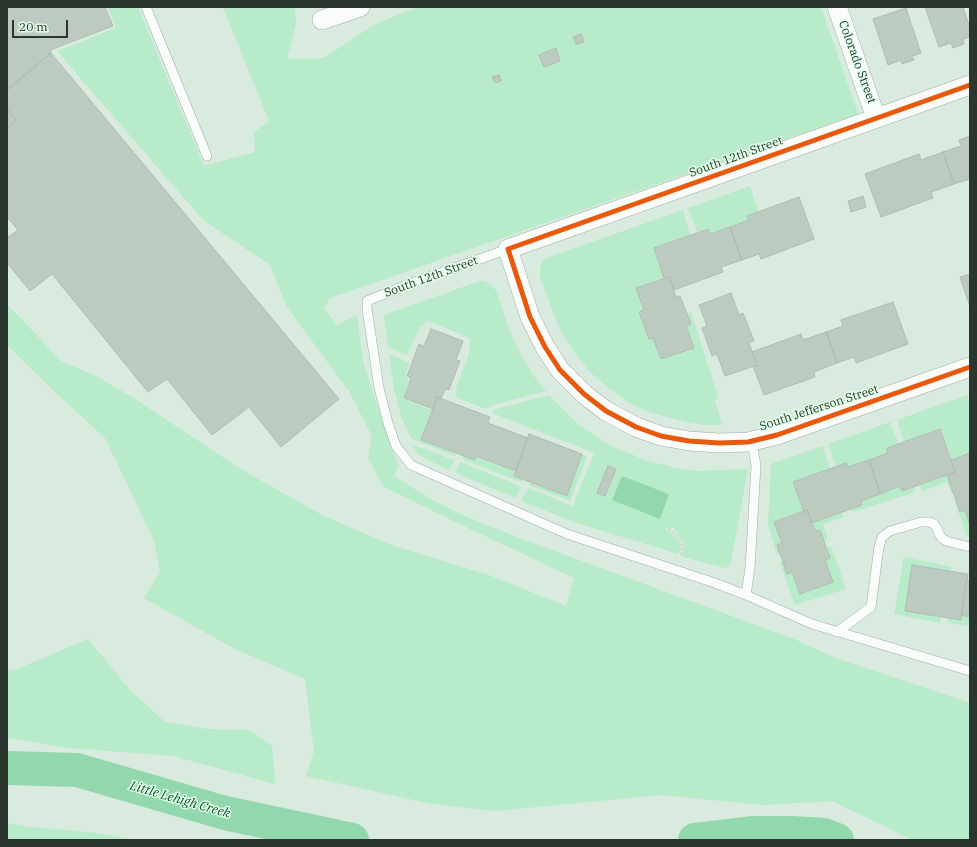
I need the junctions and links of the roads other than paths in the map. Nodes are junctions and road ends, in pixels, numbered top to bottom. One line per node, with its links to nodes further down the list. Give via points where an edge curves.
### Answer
1 (146, 7): 7 (lane)
2 (360, 7): 4 (street)
3 (837, 7): 6 (street, Colorado Street)
4 (322, 20)
5 (970, 85): 6 (street, South 12th Street)
6 (876, 118): 8 (street, South 12th Street)
7 (207, 156)
8 (508, 249): 10 (street, South Jefferson Street, via 530,317 545,347 560,370 584,394 606,411 636,427 661,436 689,442); 12 (lane, South 12th Street, via 367,301 378,388 396,446 411,465 568,534)
9 (970, 367): 10 (street, South Jefferson Street, via 777,436)
10 (752, 441): 12 (lane, via 756,466)
11 (970, 547): 13 (lane, via 946,541 934,524 929,522 890,531 882,537 879,547 870,608)
12 (746, 595): 13 (lane, via 812,624)
13 (837, 632): 14 (lane)
14 (970, 671)

